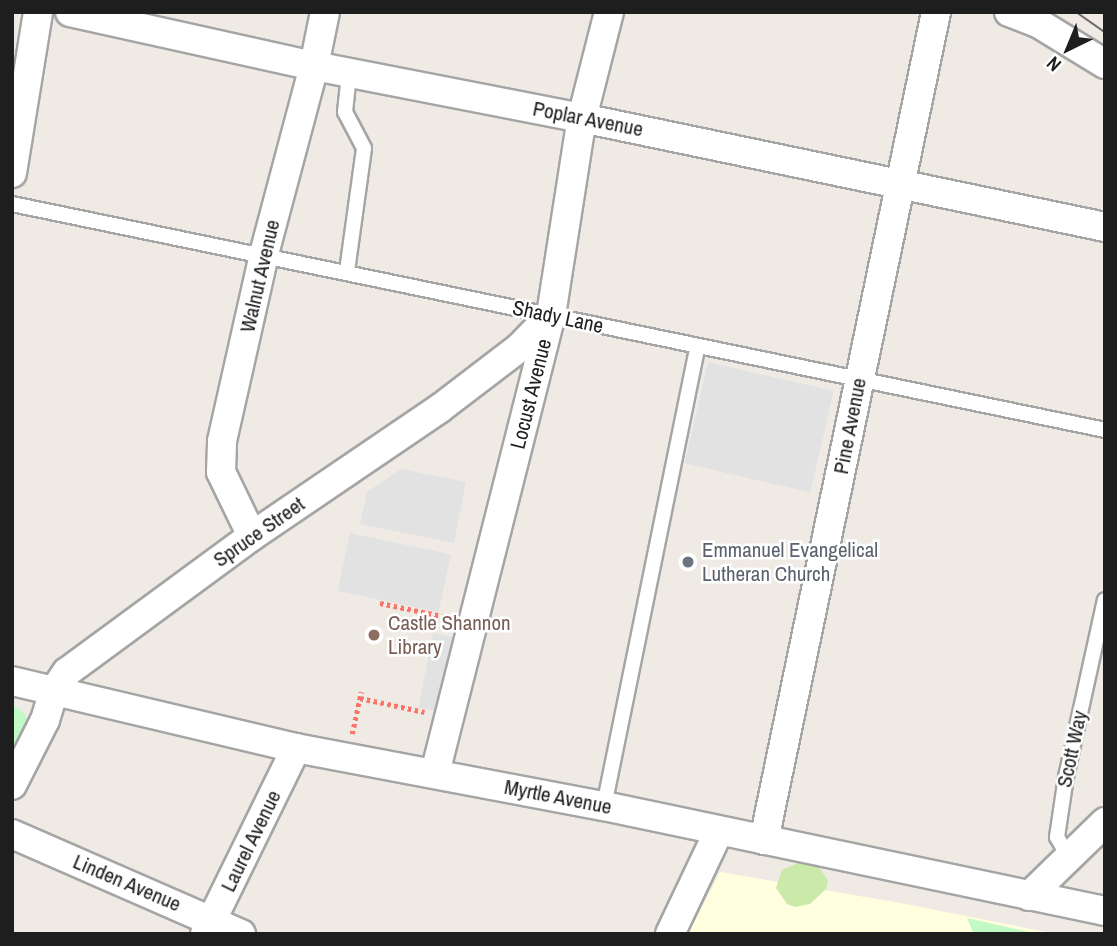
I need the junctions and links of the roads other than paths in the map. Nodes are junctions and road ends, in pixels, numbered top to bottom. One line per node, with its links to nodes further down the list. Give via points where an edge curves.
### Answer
1 (38, 12): 11 (street)
2 (70, 12): 8 (street, Poplar Avenue)
3 (325, 12): 8 (street, Walnut Avenue)
4 (609, 12): 10 (street, Locust Avenue)
5 (936, 12): 12 (street, Pine Avenue)
6 (1009, 12): 7 (street, via 1038,23)
7 (1105, 64)
8 (314, 66): 9 (street, Poplar Avenue); 15 (street, Walnut Avenue)
9 (349, 73): 10 (street, Poplar Avenue); 16 (lane, via 345,112 363,148)
10 (582, 118): 12 (street, Poplar Avenue); 17 (street, Locust Avenue)
11 (12, 173)
12 (900, 183): 14 (street, Poplar Avenue); 19 (street, Pine Avenue)
13 (12, 204): 15 (lane, Shady Lane)
14 (1105, 228)
15 (264, 254): 16 (lane, Shady Lane); 21 (street, Walnut Avenue, via 222,441 221,472)
16 (346, 271): 17 (lane, Shady Lane)
17 (551, 315): 18 (lane, Shady Lane); 21 (street, Spruce Street, via 520,347 439,409); 26 (street, Locust Avenue)
18 (697, 347): 19 (lane, Shady Lane); 28 (lane)
19 (859, 379): 20 (lane, Shady Lane); 32 (street, Pine Avenue)
20 (1105, 430)
21 (252, 536): 24 (street, Spruce Street, via 67,672)
22 (1105, 600): 33 (lane, Scott Way, via 1057,837)
23 (12, 681): 24 (street, Myrtle Avenue)
24 (54, 691): 25 (street, Myrtle Avenue); 27 (street, Spruce Street, via 45,720)
25 (296, 748): 26 (street, Myrtle Avenue); 36 (street, Laurel Avenue)
26 (435, 773): 28 (street, Myrtle Avenue)
27 (12, 785)
28 (604, 806): 30 (street, Myrtle Avenue)
29 (1105, 822): 33 (street)
30 (719, 831): 32 (street, Myrtle Avenue); 38 (street)
31 (12, 834): 36 (street, Linden Avenue)
32 (764, 840): 34 (street, Myrtle Avenue)
33 (1068, 856): 34 (street)
34 (1029, 896): 35 (street, Myrtle Avenue)
35 (1105, 911)
36 (209, 927): 37 (street, Linden Avenue)
37 (241, 934)
38 (670, 934)

